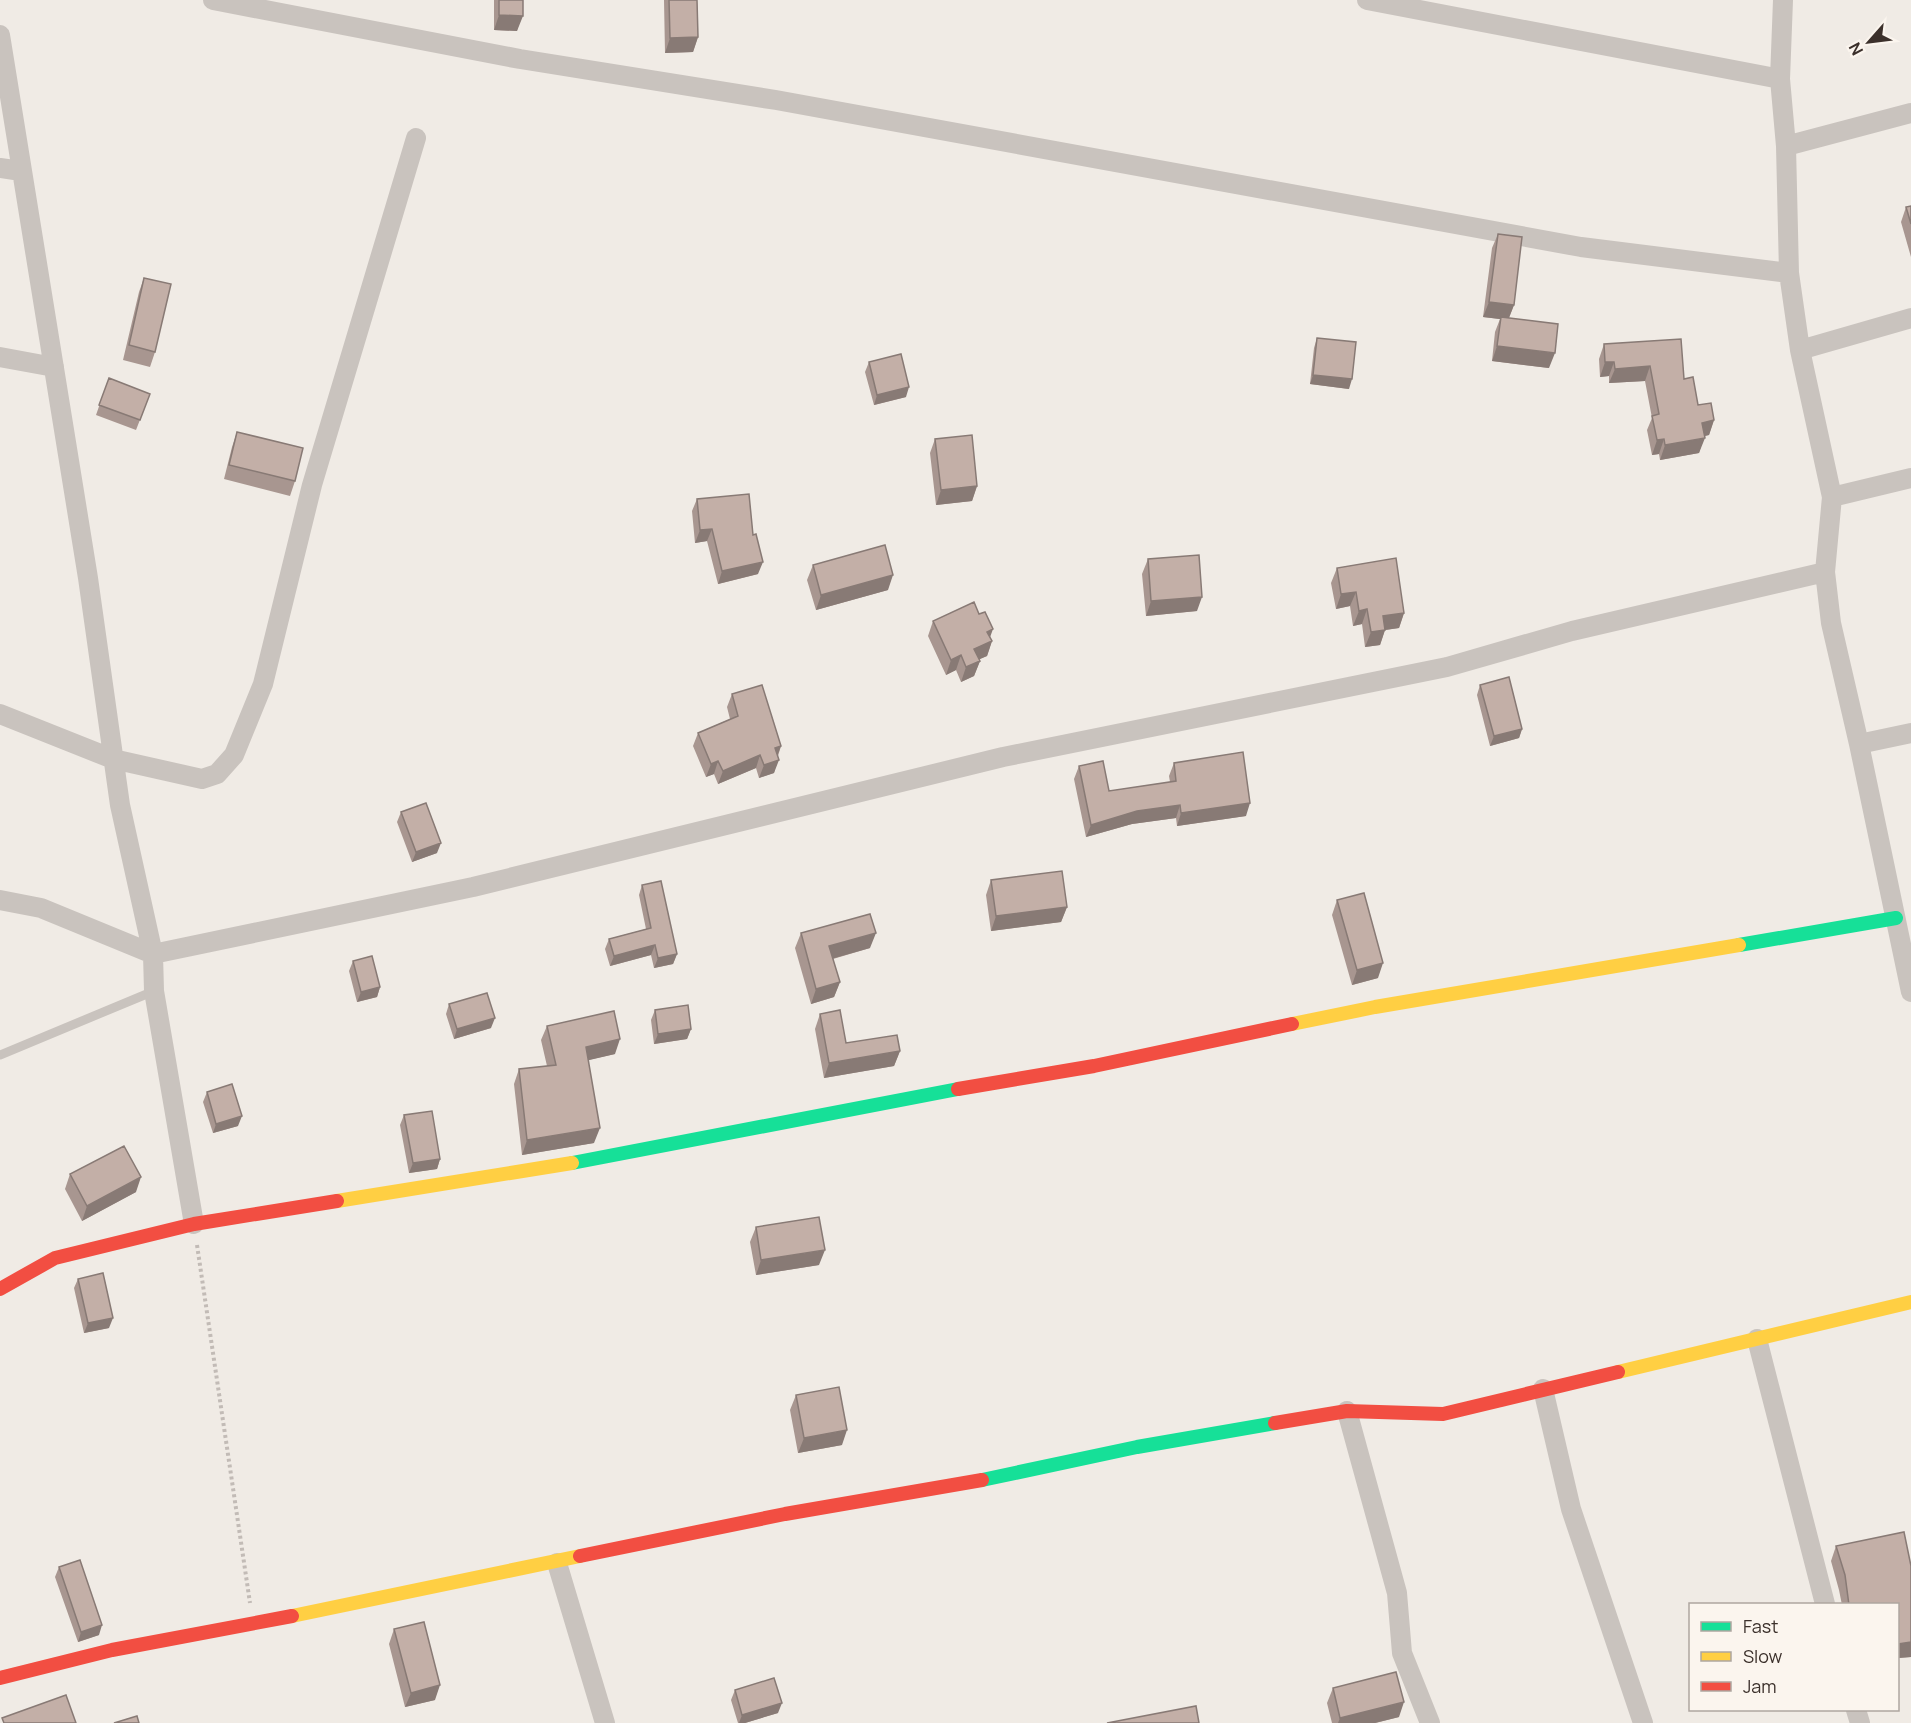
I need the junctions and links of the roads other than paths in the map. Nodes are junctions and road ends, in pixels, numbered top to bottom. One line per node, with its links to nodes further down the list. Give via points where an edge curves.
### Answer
1 (213, 0): 11 (street, via 520,59 776,99 1581,247)
2 (1367, 0): 5 (street)
3 (1783, 0): 5 (street)
4 (0, 35): 10 (street)
5 (1780, 79): 8 (street)
6 (1911, 112): 8 (street)
7 (416, 138): 22 (street, via 312,485 263,684 234,755 217,774 202,779)
8 (1786, 146): 11 (street)
9 (0, 168): 10 (street)
10 (21, 171): 15 (street)
11 (1789, 273): 13 (street)
12 (1911, 318): 13 (street)
13 (1800, 350): 17 (street)
14 (0, 357): 15 (street)
15 (54, 367): 22 (street)
16 (1911, 478): 17 (street)
17 (1832, 497): 18 (street)
18 (1825, 572): 21 (street, via 1831,624); 25 (street, via 1572,631 1447,667 1003,757 473,887)
19 (0, 714): 22 (street)
20 (1911, 733): 21 (street)
21 (1859, 744): 24 (street)
22 (113, 759): 25 (street)
23 (0, 900): 25 (street, via 41,908)
24 (1896, 918): 27 (street); 29 (street, via 1375,1007 1094,1066 901,1098 632,1153)
25 (153, 954): 26 (street)
26 (153, 991): 28 (lane); 29 (street)
27 (1911, 992)
28 (0, 1055)
29 (194, 1224): 30 (street, via 55,1257)
30 (0, 1289)
31 (1911, 1302): 32 (street)
32 (1757, 1339): 33 (street); 36 (street)
33 (1543, 1389): 34 (street, via 1443,1414); 40 (street, via 1571,1509)
34 (1347, 1412): 35 (street, via 785,1515); 39 (street, via 1397,1593 1402,1653)
35 (557, 1563): 37 (street, via 112,1650); 38 (street)
36 (1824, 1603)
37 (0, 1678)
38 (605, 1723)
39 (1430, 1723)
40 (1643, 1723)

